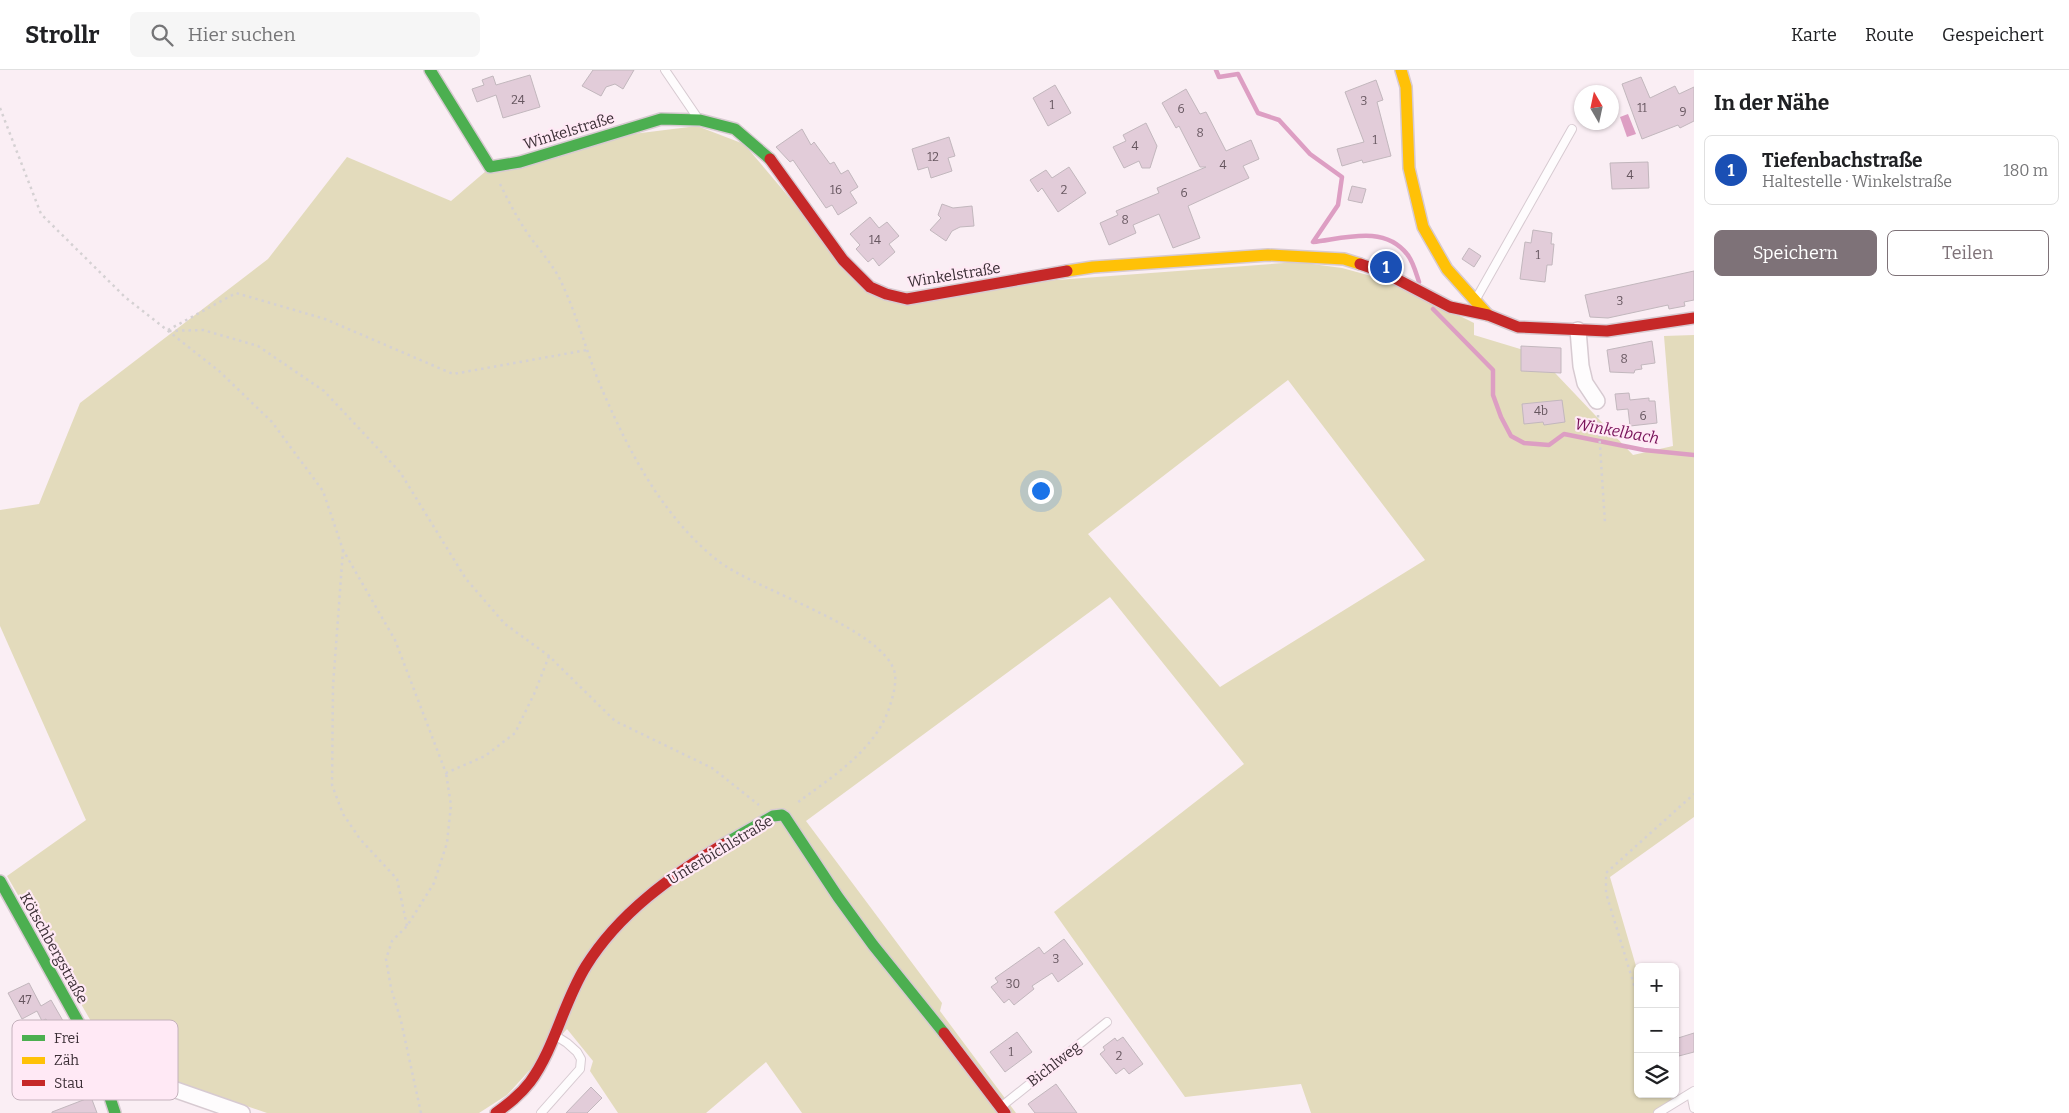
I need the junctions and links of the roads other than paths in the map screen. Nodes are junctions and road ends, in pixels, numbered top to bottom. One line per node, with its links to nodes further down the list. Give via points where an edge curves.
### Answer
1 (430, 70): 4 (street, Winkelstraße, via 490,167 520,162 661,119)
2 (665, 70): 4 (lane)
3 (1401, 70): 6 (street, via 1406,87 1409,168 1423,227 1447,269)
4 (700, 120): 7 (street, Winkelstraße, via 735,129 774,163 844,260 870,287 886,294 907,299 1094,266 1268,255 1344,259 1383,272 1450,306)
5 (1572, 129): 6 (lane)
6 (1475, 300): 7 (street)
7 (1488, 315): 9 (street, Winkelstraße, via 1518,326)
8 (1694, 318): 9 (street, Winkelstraße, via 1607,330)
9 (1578, 330): 10 (street, via 1585,383)
10 (1597, 401)
11 (0, 881): 12 (street, Kötschbergstraße)
12 (76, 1020)
13 (1108, 1022): 19 (lane, Bichlweg)
14 (554, 1035): 19 (street, Unterbichlstraße, via 586,965 639,903 714,850 776,816 785,817 868,938); 22 (street, Unterbichlstraße, via 534,1076); 23 (lane, via 577,1052 581,1059 580,1069)
15 (178, 1090): 21 (street)
16 (1694, 1092): 18 (lane); 24 (lane)
17 (111, 1100): 20 (street, Kötschbergstraße)
18 (1694, 1108)
19 (1003, 1110)
20 (115, 1113)
21 (242, 1113)
22 (496, 1113)
23 (541, 1113)
24 (1658, 1113)

